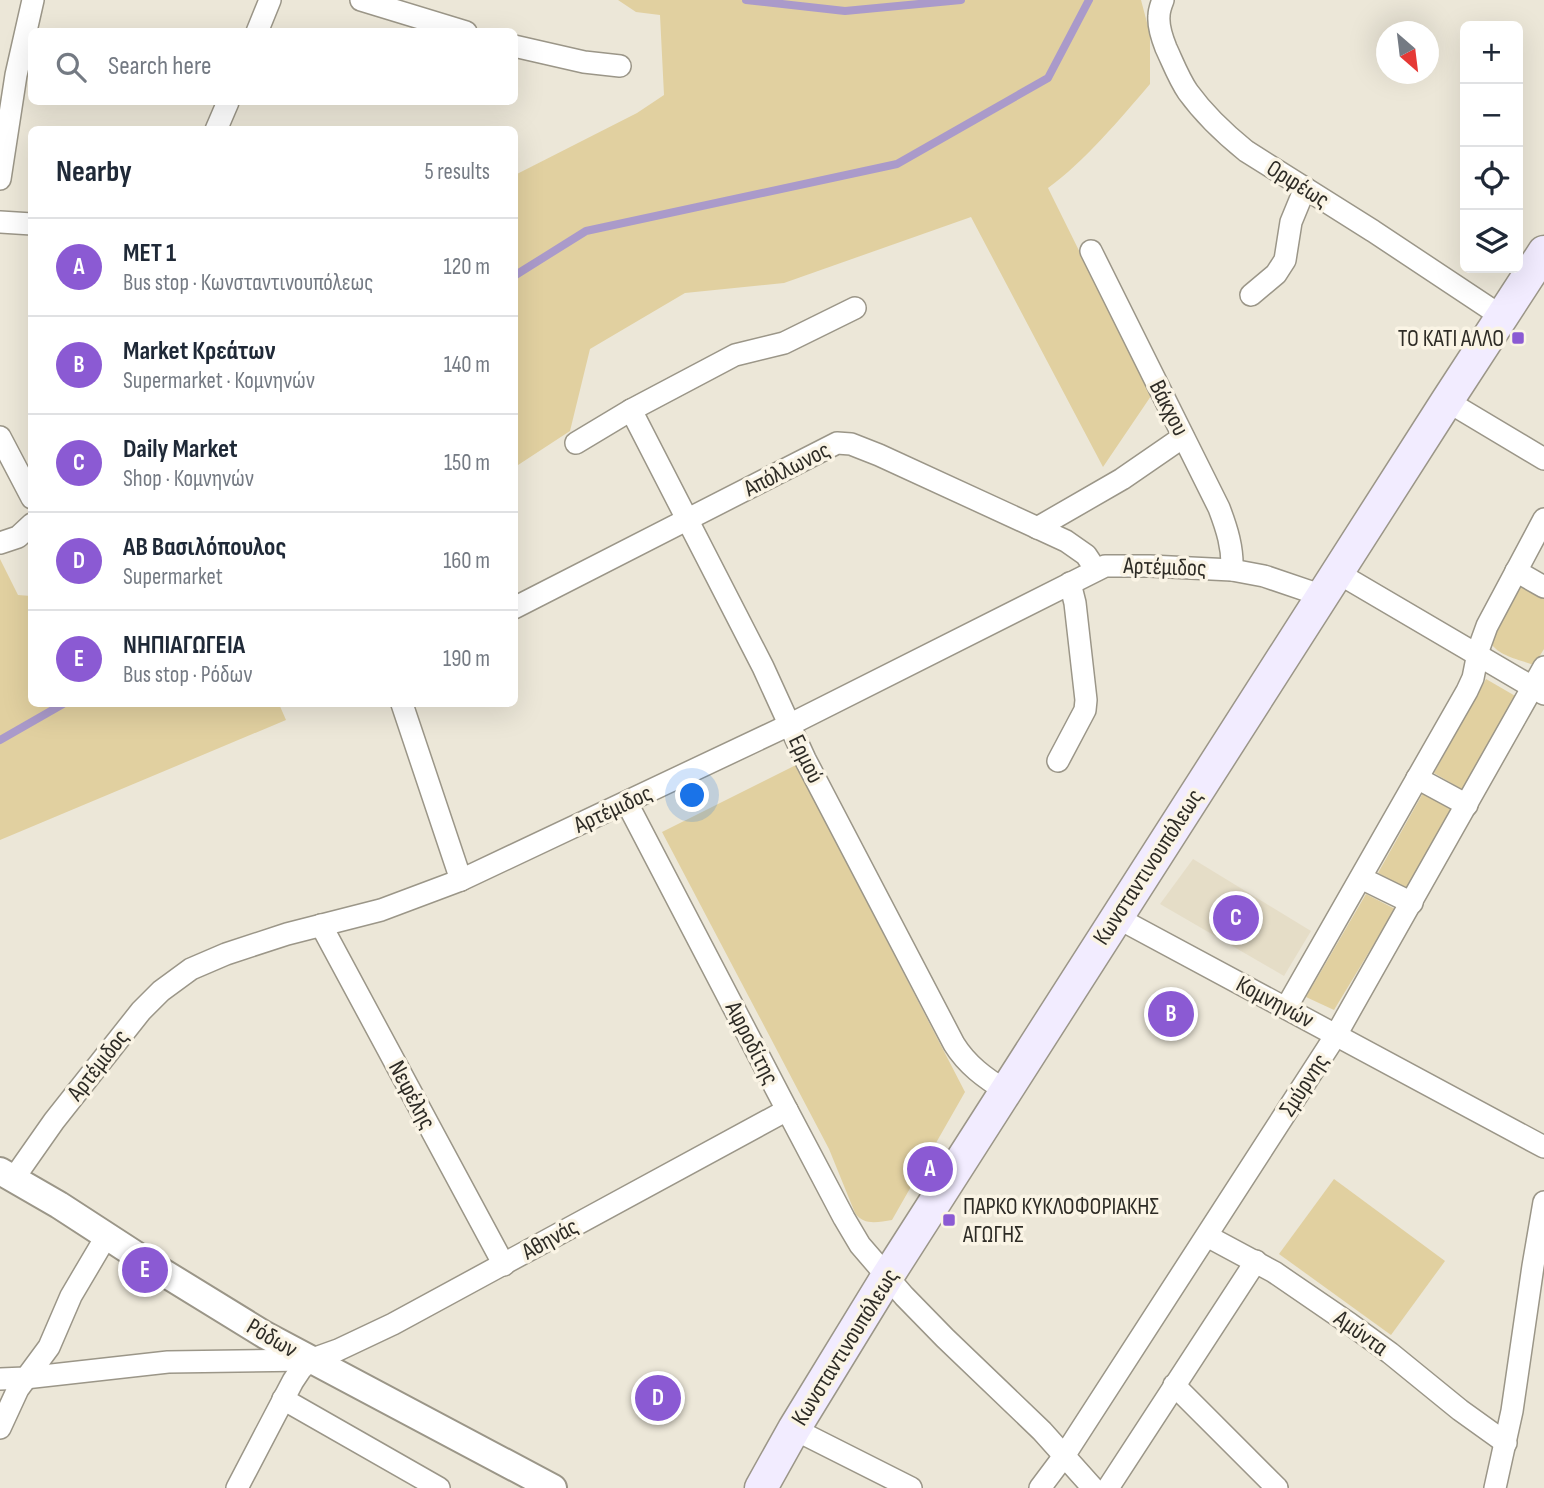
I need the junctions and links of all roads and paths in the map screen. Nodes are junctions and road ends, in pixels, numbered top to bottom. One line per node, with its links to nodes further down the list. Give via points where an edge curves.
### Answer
1 (33, 0): 11 (street)
2 (270, 0): 5 (street)
3 (361, 0): 6 (street)
4 (1163, 0): 13 (street, Ορφέως, via 1160,29 1189,94 1246,151)
5 (259, 28)
6 (453, 28)
7 (518, 47): 8 (street)
8 (620, 66)
9 (227, 105): 10 (street)
10 (218, 126)
11 (2, 148): 12 (street)
12 (0, 179)
13 (1305, 188): 18 (street, via 1291,222 1285,260); 20 (street, Ορφέως)
14 (0, 222): 15 (street)
15 (28, 224)
16 (1091, 251): 24 (street, Βάκχου)
17 (1544, 252): 20 (main road, Κωνσταντινουπόλεως)
18 (1251, 295)
19 (855, 309): 22 (street, via 784,343 735,355)
20 (1502, 316): 21 (main road, Κωνσταντινουπόλεως)
21 (1447, 401): 26 (street); 37 (main road, Κωνσταντινουπόλεως)
22 (631, 410): 25 (street); 29 (street, Ερμού)
23 (0, 437): 27 (street)
24 (1183, 437): 30 (street, via 1122,479); 34 (street, Βάκχου, via 1228,531)
25 (576, 443)
26 (1544, 458)
27 (28, 490)
28 (1544, 519): 35 (street)
29 (687, 520): 30 (street, Απόλλωνος, via 843,443); 39 (street, Απόλλωνος); 44 (street, Ερμού)
30 (1037, 527): 33 (street, Απόλλωνος, via 1076,547)
31 (28, 528): 32 (street)
32 (0, 543)
33 (1096, 570): 34 (street, Αρτέμιδος, via 1115,565); 36 (street, Αρτέμιδος)
34 (1232, 570): 37 (street, Αρτέμιδος)
35 (1516, 571): 38 (street); 40 (street)
36 (1070, 583): 44 (street, Αρτέμιδος); 45 (street, via 1086,700)
37 (1331, 584): 40 (street, Αρτέμιδος); 52 (main road, Κωνσταντινουπόλεως)
38 (1544, 587)
39 (518, 606)
40 (1477, 655): 42 (street, Αρτέμιδος); 46 (street, via 1467,691)
41 (1544, 667): 42 (street, Σμύρνης)
42 (1538, 691): 48 (street, Σμύρνης)
43 (403, 707): 50 (street)
44 (789, 725): 47 (street, Αρτέμιδος); 56 (street, Ερμού, via 954,1044 986,1079)
45 (1058, 761)
46 (1418, 778): 48 (street); 49 (street)
47 (627, 803): 50 (street, Αρτέμιδος); 57 (street, Αφροδίτης)
48 (1467, 805): 51 (street, Σμύρνης)
49 (1361, 878): 51 (street); 54 (street)
50 (461, 880): 53 (street, Αρτέμιδος, via 381,910)
51 (1412, 903): 55 (street, Σμύρνης)
52 (1116, 917): 54 (street, Κομνηνών); 56 (main road, Κωνσταντινουπόλεως)
53 (321, 925): 59 (street, Αρτέμιδος, via 213,959 161,991); 64 (street, Νεφέλης)
54 (1286, 1008): 55 (street, Κομνηνών)
55 (1336, 1035): 58 (street, Κομνηνών); 62 (street, Σμύρνης)
56 (1006, 1091): 65 (main road, Κωνσταντινουπόλεως)
57 (787, 1110): 64 (street, Αθηνάς); 65 (street, Αφροδίτης, via 853,1235)
58 (1544, 1147)
59 (7, 1175): 61 (street, Ρόδων)
60 (1544, 1202): 73 (street)
61 (107, 1235): 66 (street, Ρόδων); 67 (street, via 71,1296 49,1347)
62 (1207, 1236): 63 (street, Αμύντα); 74 (street, Σμύρνης)
63 (1256, 1261): 69 (street); 73 (street, Αμύντα, via 1376,1343)
64 (503, 1265): 66 (street, Αθηνάς, via 393,1324)
65 (887, 1277): 72 (main road, Κωνσταντινουπόλεως); 74 (street, Αφροδίτης)
66 (310, 1360): 67 (street, via 168,1362); 70 (street); 77 (street, Ρόδων)
67 (25, 1378): 68 (street); 71 (street)
68 (0, 1379)
69 (1174, 1385): 82 (street); 83 (street)
70 (283, 1399): 75 (street); 76 (street)
71 (0, 1428)
72 (794, 1429): 78 (main road, Κωνσταντινουπόλεως); 79 (street)
73 (1506, 1443): 84 (street)
74 (1064, 1456): 80 (street, Σμύρνης); 81 (street, Αφροδίτης)
75 (237, 1488)
76 (439, 1488)
77 (553, 1488)
78 (761, 1488)
79 (911, 1488)
80 (1040, 1488)
81 (1093, 1488)
82 (1108, 1488)
83 (1277, 1488)
84 (1495, 1488)

